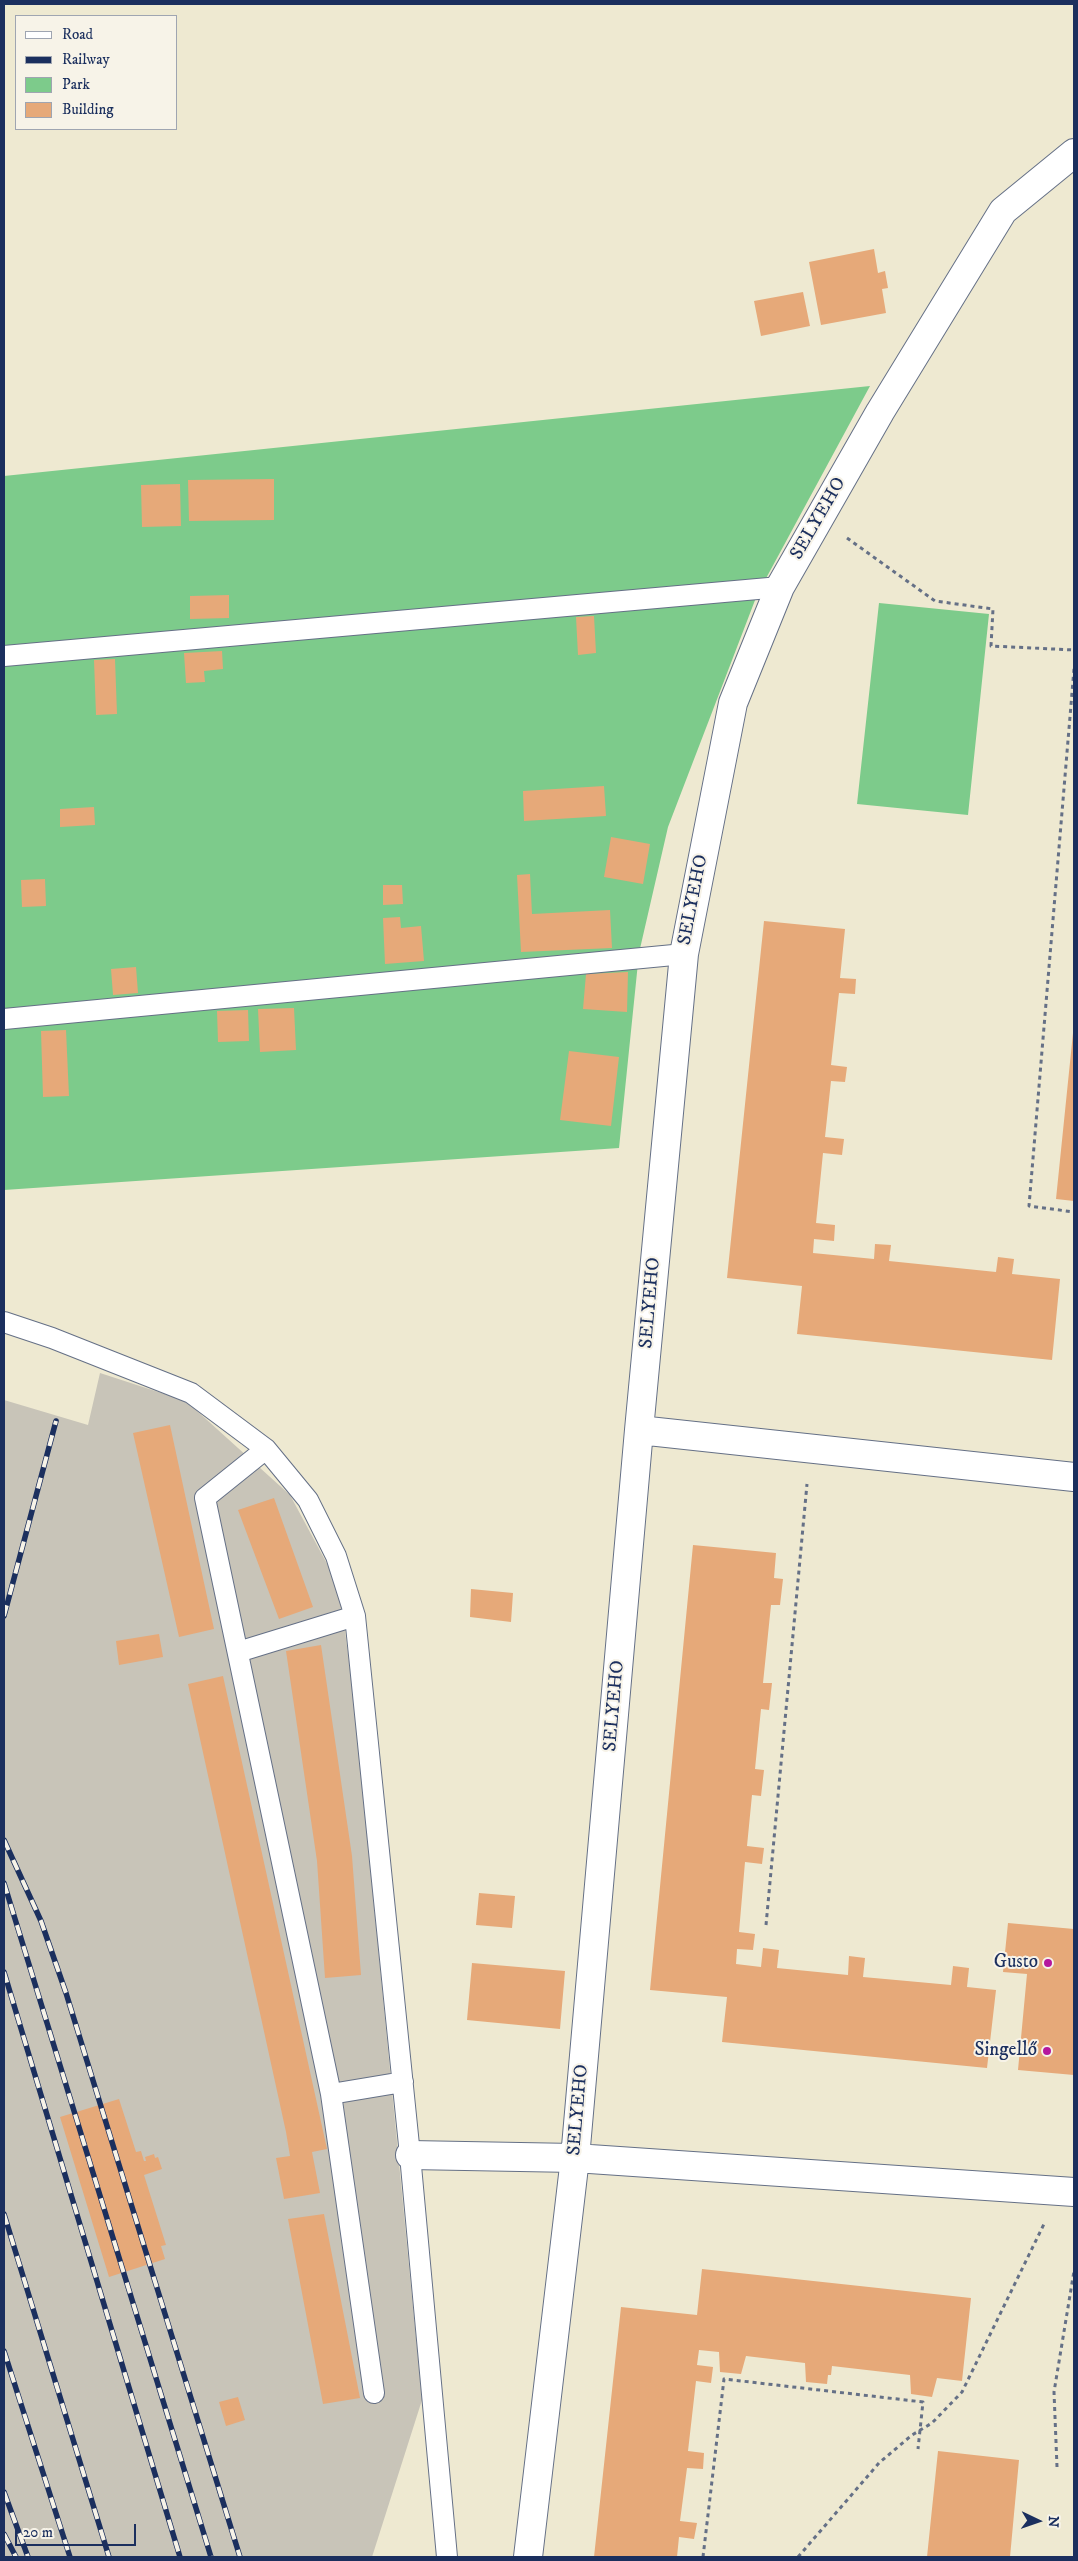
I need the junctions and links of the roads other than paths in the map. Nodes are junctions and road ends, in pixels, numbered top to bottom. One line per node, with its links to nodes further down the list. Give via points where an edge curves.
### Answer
1 (1074, 152): 2 (street, SELYEHO, via 1003,211)
2 (780, 587): 3 (lane); 4 (street, SELYEHO, via 733,703)
3 (4, 656)
4 (684, 954): 5 (lane); 7 (street, SELYEHO)
5 (4, 1019)
6 (4, 1322): 8 (lane, via 191,1393)
7 (639, 1430): 9 (street); 15 (street, SELYEHO)
8 (266, 1449): 10 (lane, via 308,1500 336,1556); 11 (lane, via 205,1498)
9 (1074, 1477)
10 (355, 1616): 11 (lane); 12 (lane)
11 (238, 1652): 13 (lane)
12 (403, 2082): 13 (lane); 14 (lane)
13 (331, 2094): 17 (lane)
14 (410, 2155): 15 (street); 18 (lane)
15 (575, 2158): 16 (street); 19 (street, SELYEHO)
16 (1066, 2192)
17 (374, 2393)
18 (447, 2557)
19 (528, 2557)

